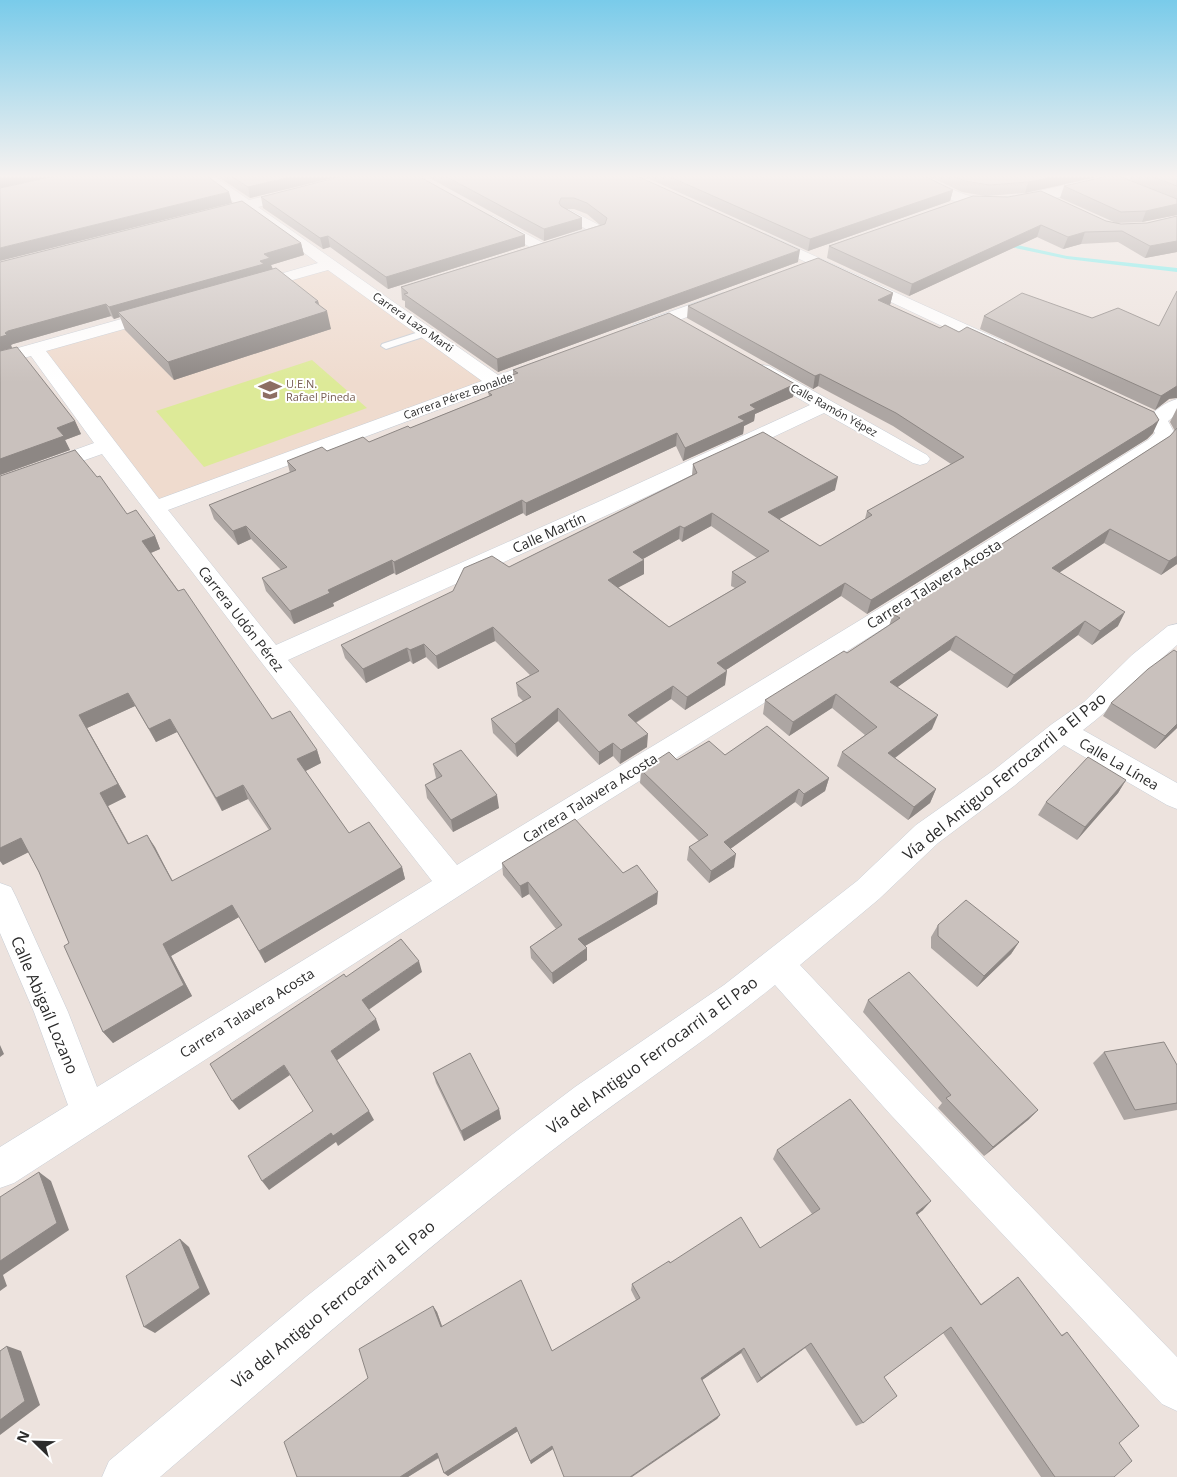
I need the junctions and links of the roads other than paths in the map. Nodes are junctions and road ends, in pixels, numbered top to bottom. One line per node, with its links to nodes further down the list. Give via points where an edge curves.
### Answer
1 (304, 245): 7 (street, Carrera Lazo Marti)
2 (537, 245): 5 (street)
3 (552, 245): 5 (street)
4 (780, 245): 19 (street)
5 (542, 248): 6 (street)
6 (523, 254)
7 (331, 264): 9 (street); 11 (street, Carrera Lazo Marti)
8 (744, 290): 13 (street)
9 (232, 292)
10 (400, 293): 11 (street)
11 (381, 299): 15 (street, Carrera Lazo Marti)
12 (168, 311): 18 (street)
13 (669, 317): 14 (street); 16 (street)
14 (687, 327)
15 (428, 332): 17 (lane); 23 (street, Carrera Lazo Marti)
16 (623, 335)
17 (386, 346)
18 (35, 349): 21 (street); 26 (street, Carrera Udón Pérez)
19 (1014, 353)
20 (559, 358): 23 (street, Carrera Pérez Bonalde)
21 (0, 359)
22 (747, 361): 24 (street, Calle Ramón Yépez)
23 (496, 382): 29 (street, Carrera Pérez Bonalde)
24 (825, 405): 27 (street, Calle Ramón Yépez); 31 (street, Calle Martín)
25 (1163, 422): 34 (street, Carrera Talavera Acosta, via 1155,444 911,600)
26 (107, 445): 28 (street); 29 (street, Carrera Udón Pérez)
27 (920, 459)
28 (0, 484)
29 (154, 508): 31 (street, Carrera Udón Pérez)
30 (1177, 632): 32 (street, Vía del Antiguo Ferrocarril a El Pao, via 1141,661 1092,709)
31 (271, 657): 34 (street, Carrera Udón Pérez)
32 (1062, 731): 33 (street, Calle La Línea); 36 (street, Vía del Antiguo Ferrocarril a El Pao, via 928,834 868,890)
33 (1177, 797)
34 (453, 884): 37 (street, Carrera Talavera Acosta)
35 (0, 897): 37 (street, Calle Abigaíl Lozano, via 51,1012)
36 (777, 964): 39 (street); 40 (street, Vía del Antiguo Ferrocarril a El Pao, via 531,1143 322,1311)
37 (89, 1113): 38 (street, Carrera Talavera Acosta)
38 (0, 1170)
39 (1177, 1390)
40 (125, 1477)

